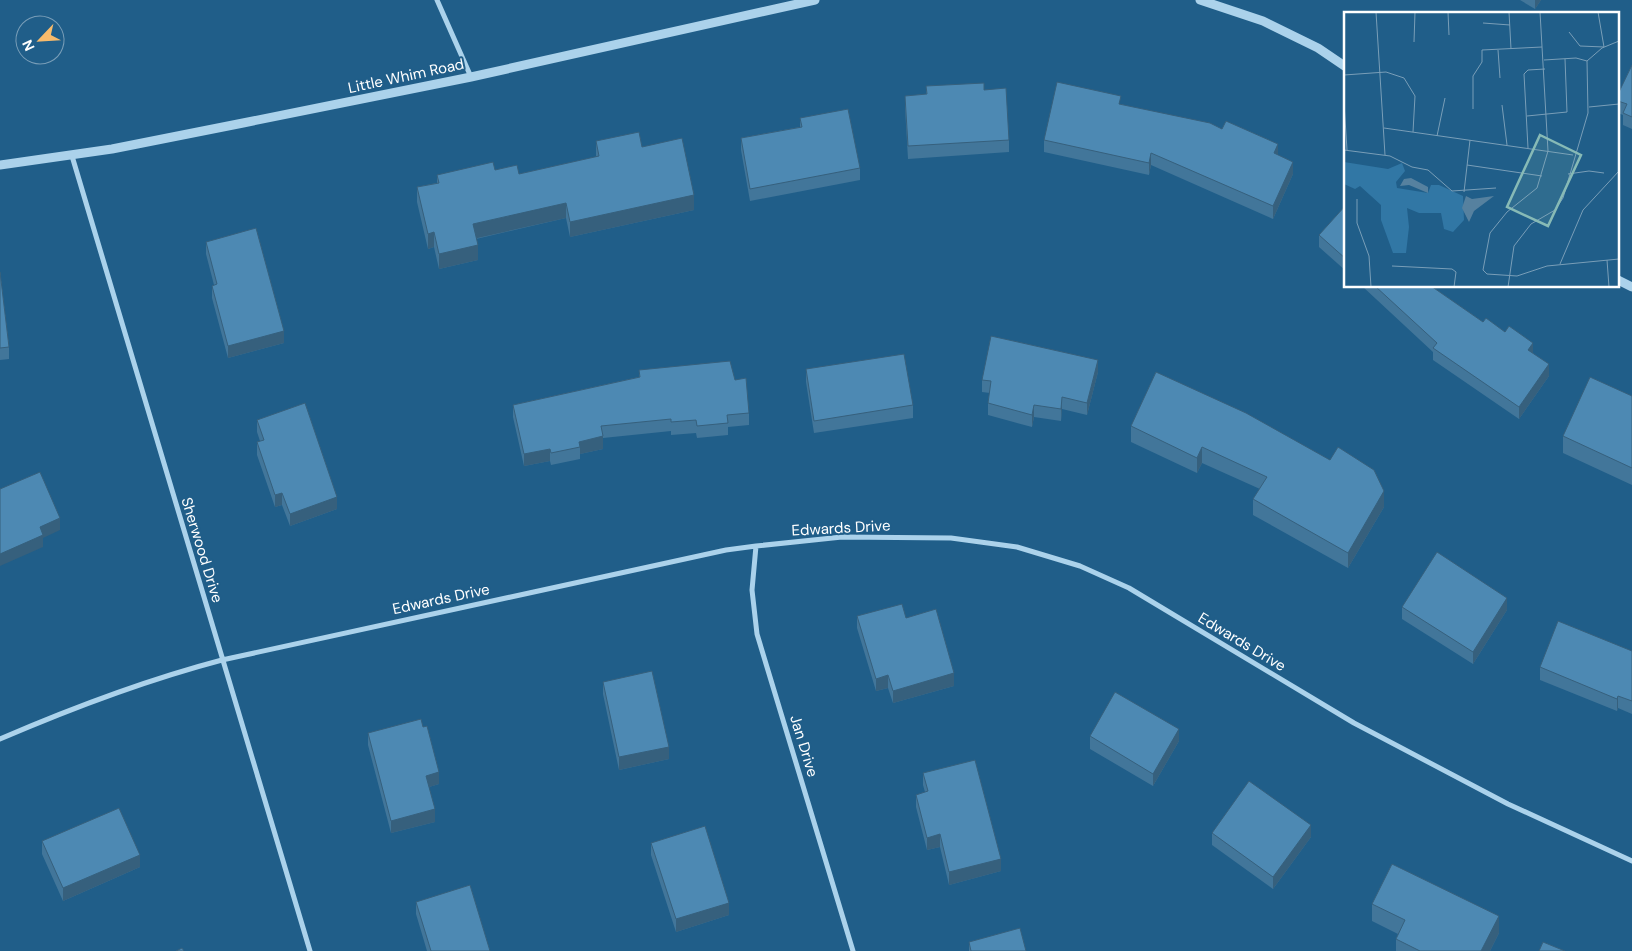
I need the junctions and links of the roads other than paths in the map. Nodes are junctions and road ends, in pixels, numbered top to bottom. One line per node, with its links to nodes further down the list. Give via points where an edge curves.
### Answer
1 (437, 0): 5 (street)
2 (815, 0): 5 (street, Little Whim Road)
3 (1200, 0): 4 (street, via 1263,21)
4 (1344, 65)
5 (471, 77): 6 (street, Little Whim Road)
6 (72, 156): 7 (street, Little Whim Road); 11 (street, Sherwood Drive)
7 (0, 165)
8 (1620, 281): 9 (street)
9 (1632, 287)
10 (756, 546): 11 (street, Edwards Drive); 13 (street, Edwards Drive, via 842,538 952,538 1017,547 1080,566 1128,588 1354,723 1508,804); 15 (street, Jan Drive, via 752,590 757,634)
11 (222, 660): 12 (street, Edwards Drive, via 180,671 56,715); 14 (street, Sherwood Drive)
12 (0, 740)
13 (1632, 861)
14 (310, 951)
15 (854, 951)

